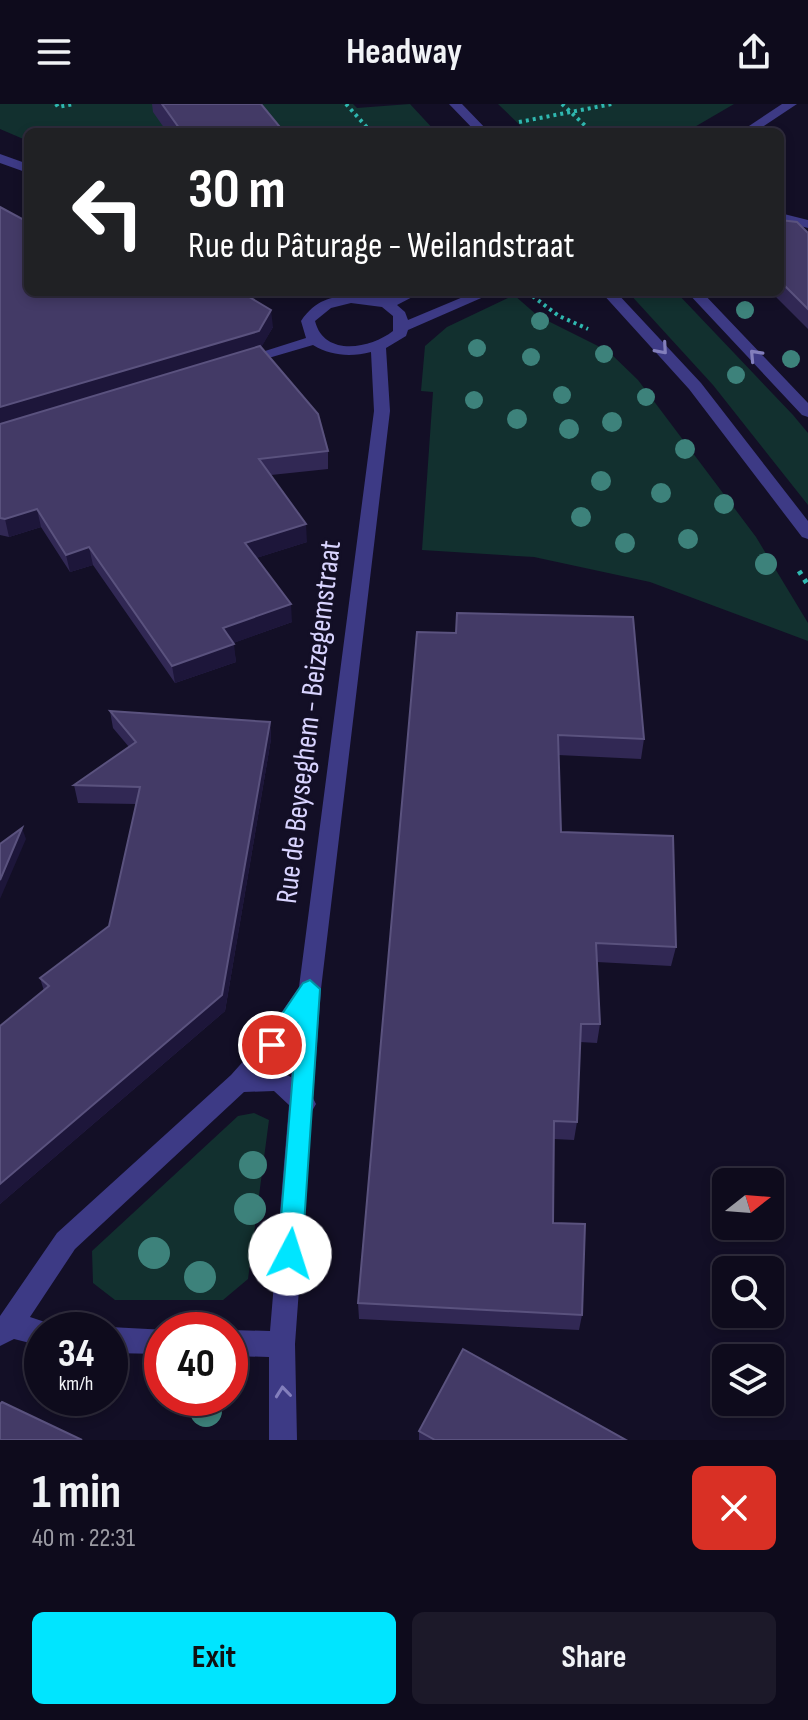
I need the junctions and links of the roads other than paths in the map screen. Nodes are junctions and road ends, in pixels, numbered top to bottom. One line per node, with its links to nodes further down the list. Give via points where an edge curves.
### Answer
1 (455, 104): 3 (street)
2 (791, 104): 4 (street)
3 (479, 128)
4 (752, 128)
5 (0, 158): 6 (street)
6 (24, 167)
7 (784, 218): 8 (street)
8 (808, 224)
9 (323, 296): 14 (street)
10 (406, 296): 15 (street)
11 (478, 296): 16 (street)
12 (612, 296): 21 (street, one-way to 21, via 695,386)
13 (698, 296): 20 (street, one-way to 13)
14 (334, 301): 15 (street); 17 (street, via 317,309 308,321)
15 (387, 304): 16 (street, via 400,315)
16 (403, 327): 18 (street, via 395,339)
17 (315, 340): 18 (street, via 344,350); 19 (street)
18 (378, 348): 22 (street, Rue de Beyseghem - Beizegemstraat, via 382,411)
19 (223, 367)
20 (808, 412)
21 (808, 533)
22 (310, 989): 23 (street); 24 (street, Rue de Beyseghem - Beizegemstraat)
23 (239, 1082): 24 (street, via 279,1081); 25 (street, via 66,1241)
24 (304, 1104): 27 (street, Rue de Beyseghem - Beizegemstraat)
25 (5, 1329)
26 (248, 1343): 27 (street)
27 (282, 1344): 28 (street, Rue de Beyseghem - Beizegemstraat, one-way to 27)
28 (283, 1440)

